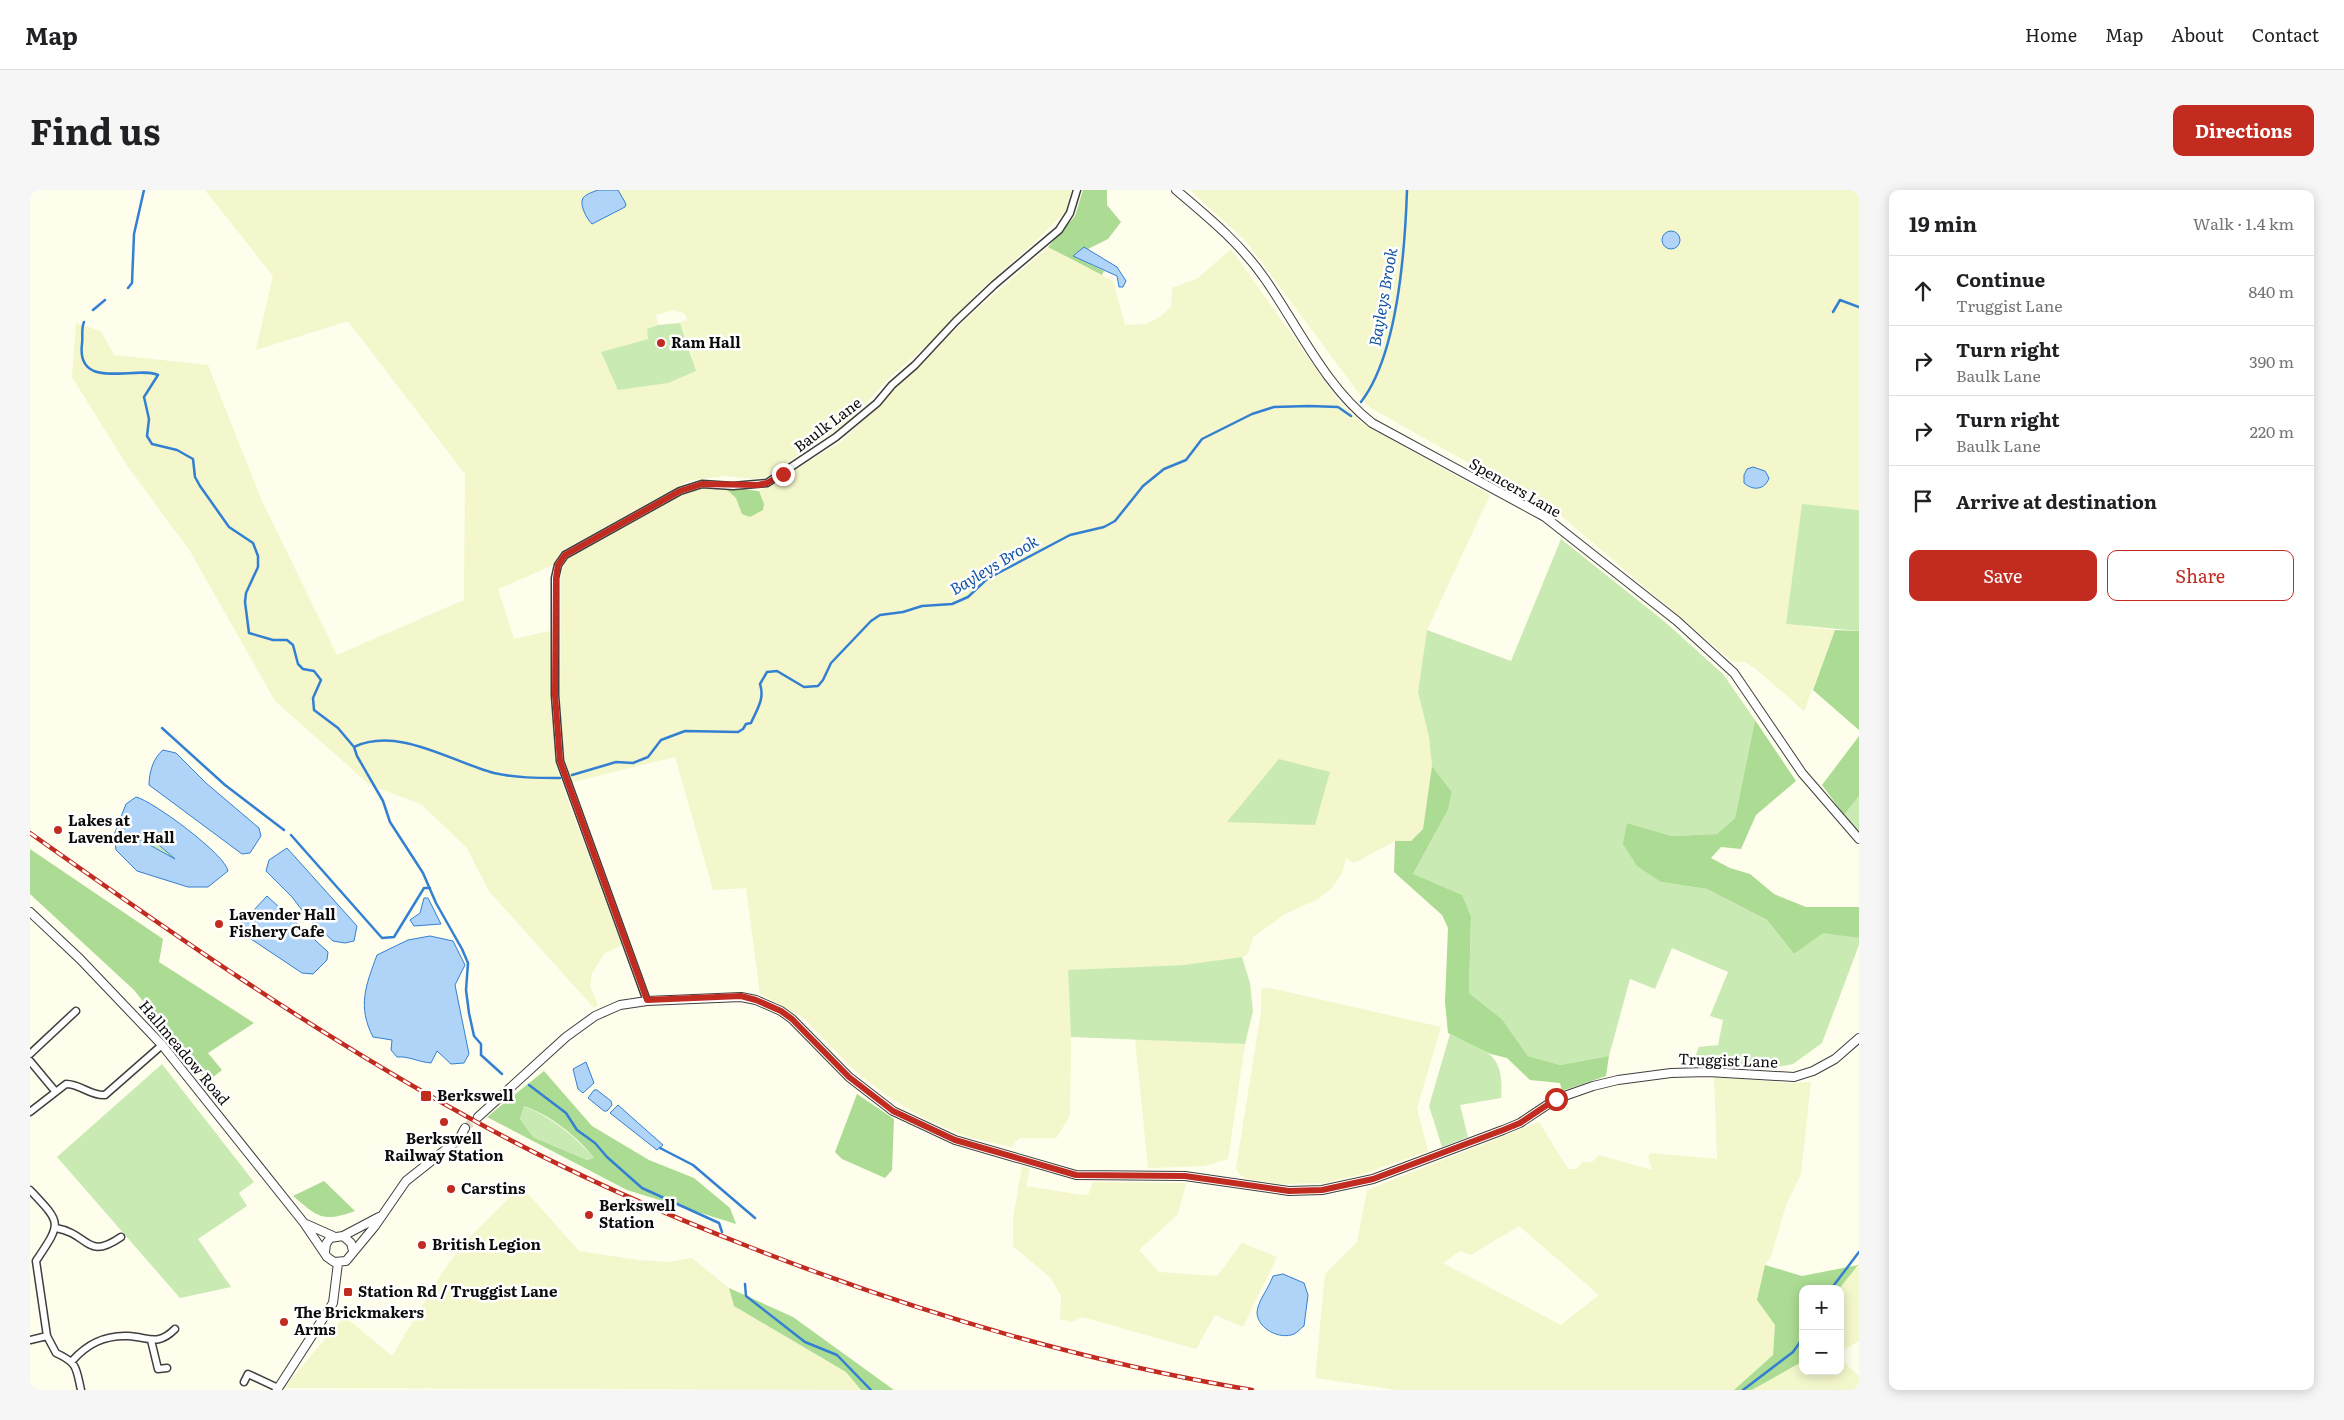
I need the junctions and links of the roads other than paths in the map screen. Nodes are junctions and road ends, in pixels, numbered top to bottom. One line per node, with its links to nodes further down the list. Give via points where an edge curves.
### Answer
1 (1077, 190): 5 (street, Baulk Lane, via 1070,213 1058,230 988,291 916,365 836,437 767,483 702,484 680,491 565,555 558,565 554,644 560,761)
2 (1176, 190): 3 (street, Spencers Lane, via 1243,251 1354,409 1396,437 1546,518 1677,621 1734,673 1802,773)
3 (1859, 839)
4 (30, 912): 8 (street, Hallmeadow Road)
5 (647, 1000): 7 (street, Truggist Lane, via 741,996 781,1011 849,1077 893,1111 955,1140 986,1150 1076,1175 1185,1176 1289,1191 1322,1190 1373,1179 1520,1123 1556,1099 1593,1086 1671,1073 1794,1077 1835,1059); 13 (street, Truggist Lane, via 620,1005 595,1016 566,1037)
6 (76, 1011): 9 (street)
7 (1859, 1038)
8 (162, 1045): 11 (street, via 105,1095 72,1084); 17 (street, Hallmeadow Road)
9 (30, 1054)
10 (30, 1061): 11 (street)
11 (55, 1091): 12 (street)
12 (30, 1112)
13 (478, 1117)
14 (465, 1128): 16 (street, via 459,1139 406,1181)
15 (30, 1190): 18 (street, via 54,1215)
16 (381, 1216): 20 (street); 23 (street)
17 (304, 1223): 19 (street, Hallmeadow Road); 22 (street, Hallmeadow Road)
18 (56, 1228): 21 (street, via 73,1232 95,1247 102,1248); 24 (street)
19 (333, 1236): 20 (street); 22 (street, via 326,1244)
20 (343, 1236): 23 (street, via 351,1243)
21 (120, 1237)
22 (325, 1252): 25 (street, via 330,1260)
23 (352, 1252): 25 (street, via 346,1261)
24 (33, 1260): 27 (street)
25 (338, 1263): 33 (street, via 333,1303)
26 (175, 1329): 29 (street, via 160,1340)
27 (47, 1336): 28 (street); 30 (street, via 56,1353)
28 (30, 1340)
29 (151, 1340): 30 (street, via 129,1336 98,1340); 31 (street, via 158,1369)
30 (72, 1361): 34 (street)
31 (167, 1368)
32 (244, 1382): 33 (street, via 250,1371)
33 (278, 1389)
34 (80, 1390)

